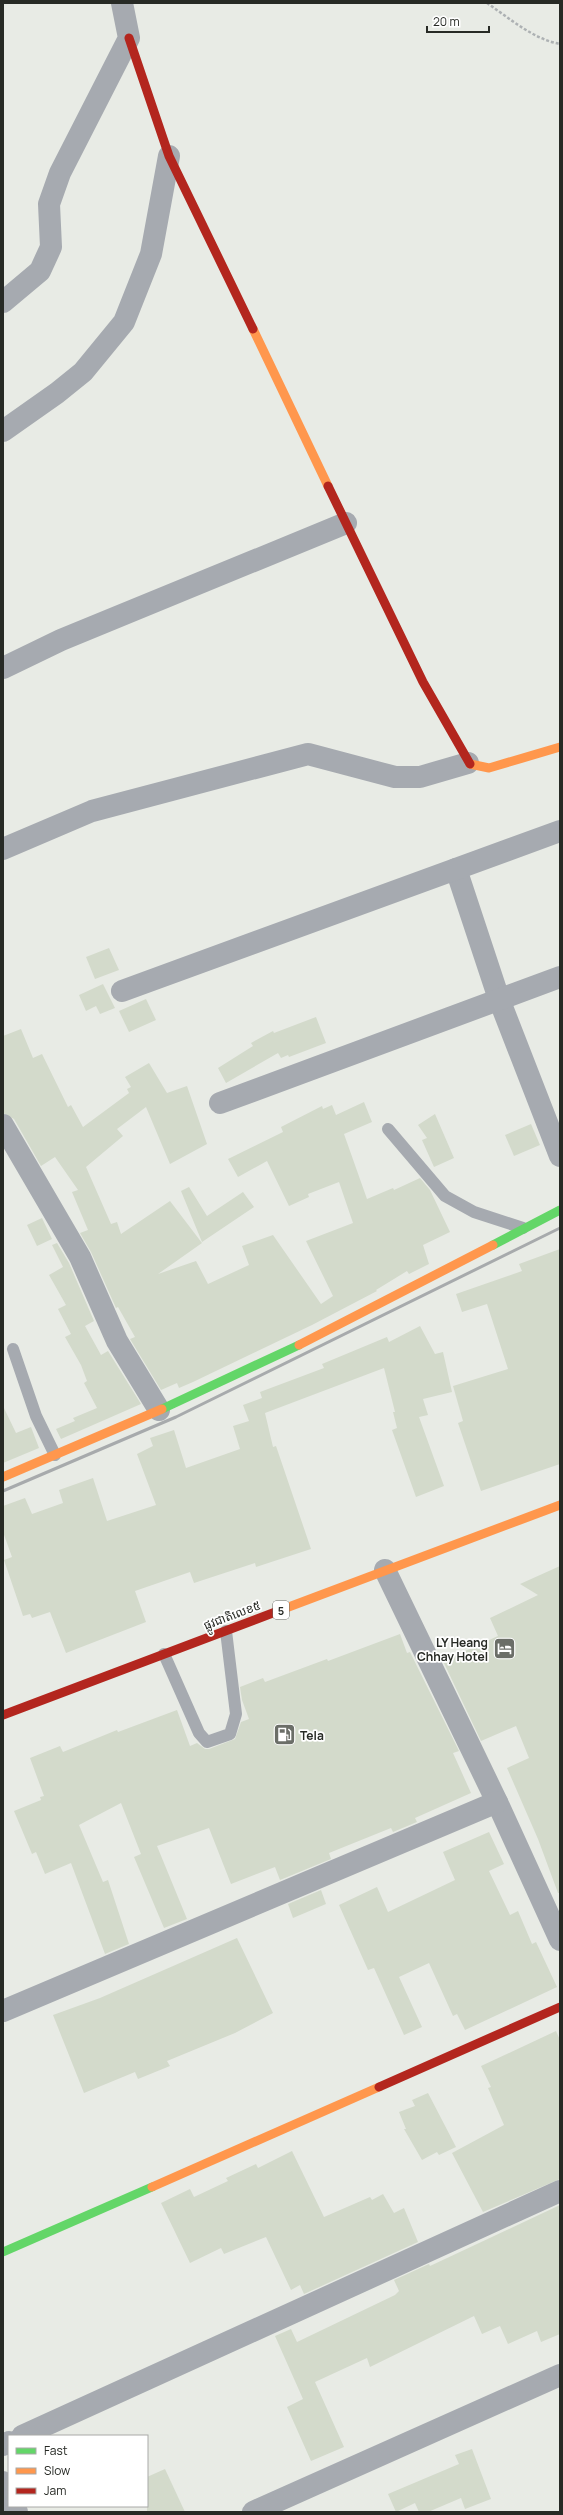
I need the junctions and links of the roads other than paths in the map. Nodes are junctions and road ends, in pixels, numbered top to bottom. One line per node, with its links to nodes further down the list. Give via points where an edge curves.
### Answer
1 (122, 3): 2 (street)
2 (129, 38): 3 (main road); 4 (street, via 60,173 49,204 51,247 40,270)
3 (169, 156): 5 (street, via 151,254 124,322 83,372 58,393); 6 (main road)
4 (3, 302)
5 (3, 431)
6 (346, 523): 7 (street, via 61,640); 9 (main road, via 423,682)
7 (3, 668)
8 (560, 747): 9 (main road, via 489,768)
9 (468, 763): 11 (street, via 420,777 395,777 308,754 92,811)
10 (560, 831): 12 (street)
11 (3, 849)
12 (456, 869): 14 (street); 15 (street)
13 (560, 977): 15 (street)
14 (122, 991)
15 (499, 999): 16 (street); 19 (street)
16 (220, 1103)
17 (3, 1125): 23 (street, via 80,1257 117,1341)
18 (388, 1129): 21 (lane, via 445,1196 474,1212)
19 (560, 1156)
20 (560, 1210): 21 (main road)
21 (523, 1228): 23 (main road, via 318,1336)
22 (13, 1349): 24 (lane, via 36,1416)
23 (159, 1410): 24 (main road)
24 (55, 1455): 25 (main road)
25 (3, 1476)
26 (560, 1505): 27 (main road, ផ្លូវជាតិលេខ៥ / 5)
27 (385, 1570): 28 (main road, ផ្លូវជាតិលេខ៥ / 5); 31 (street)
28 (226, 1630): 29 (main road, ផ្លូវជាតិលេខ៥ / 5); 29 (lane, via 236,1714 230,1734 218,1739 207,1742 199,1732)
29 (164, 1654): 30 (main road, ផ្លូវជាតិលេខ៥ / 5)
30 (3, 1716)
31 (497, 1802): 32 (street); 34 (street)
32 (560, 1940)
33 (560, 2007): 36 (main road)
34 (3, 2011)
35 (560, 2191): 38 (street)
36 (3, 2252)
37 (560, 2375): 41 (street)
38 (24, 2435)
39 (3, 2482): 40 (street)
40 (8, 2493)
41 (253, 2512)

